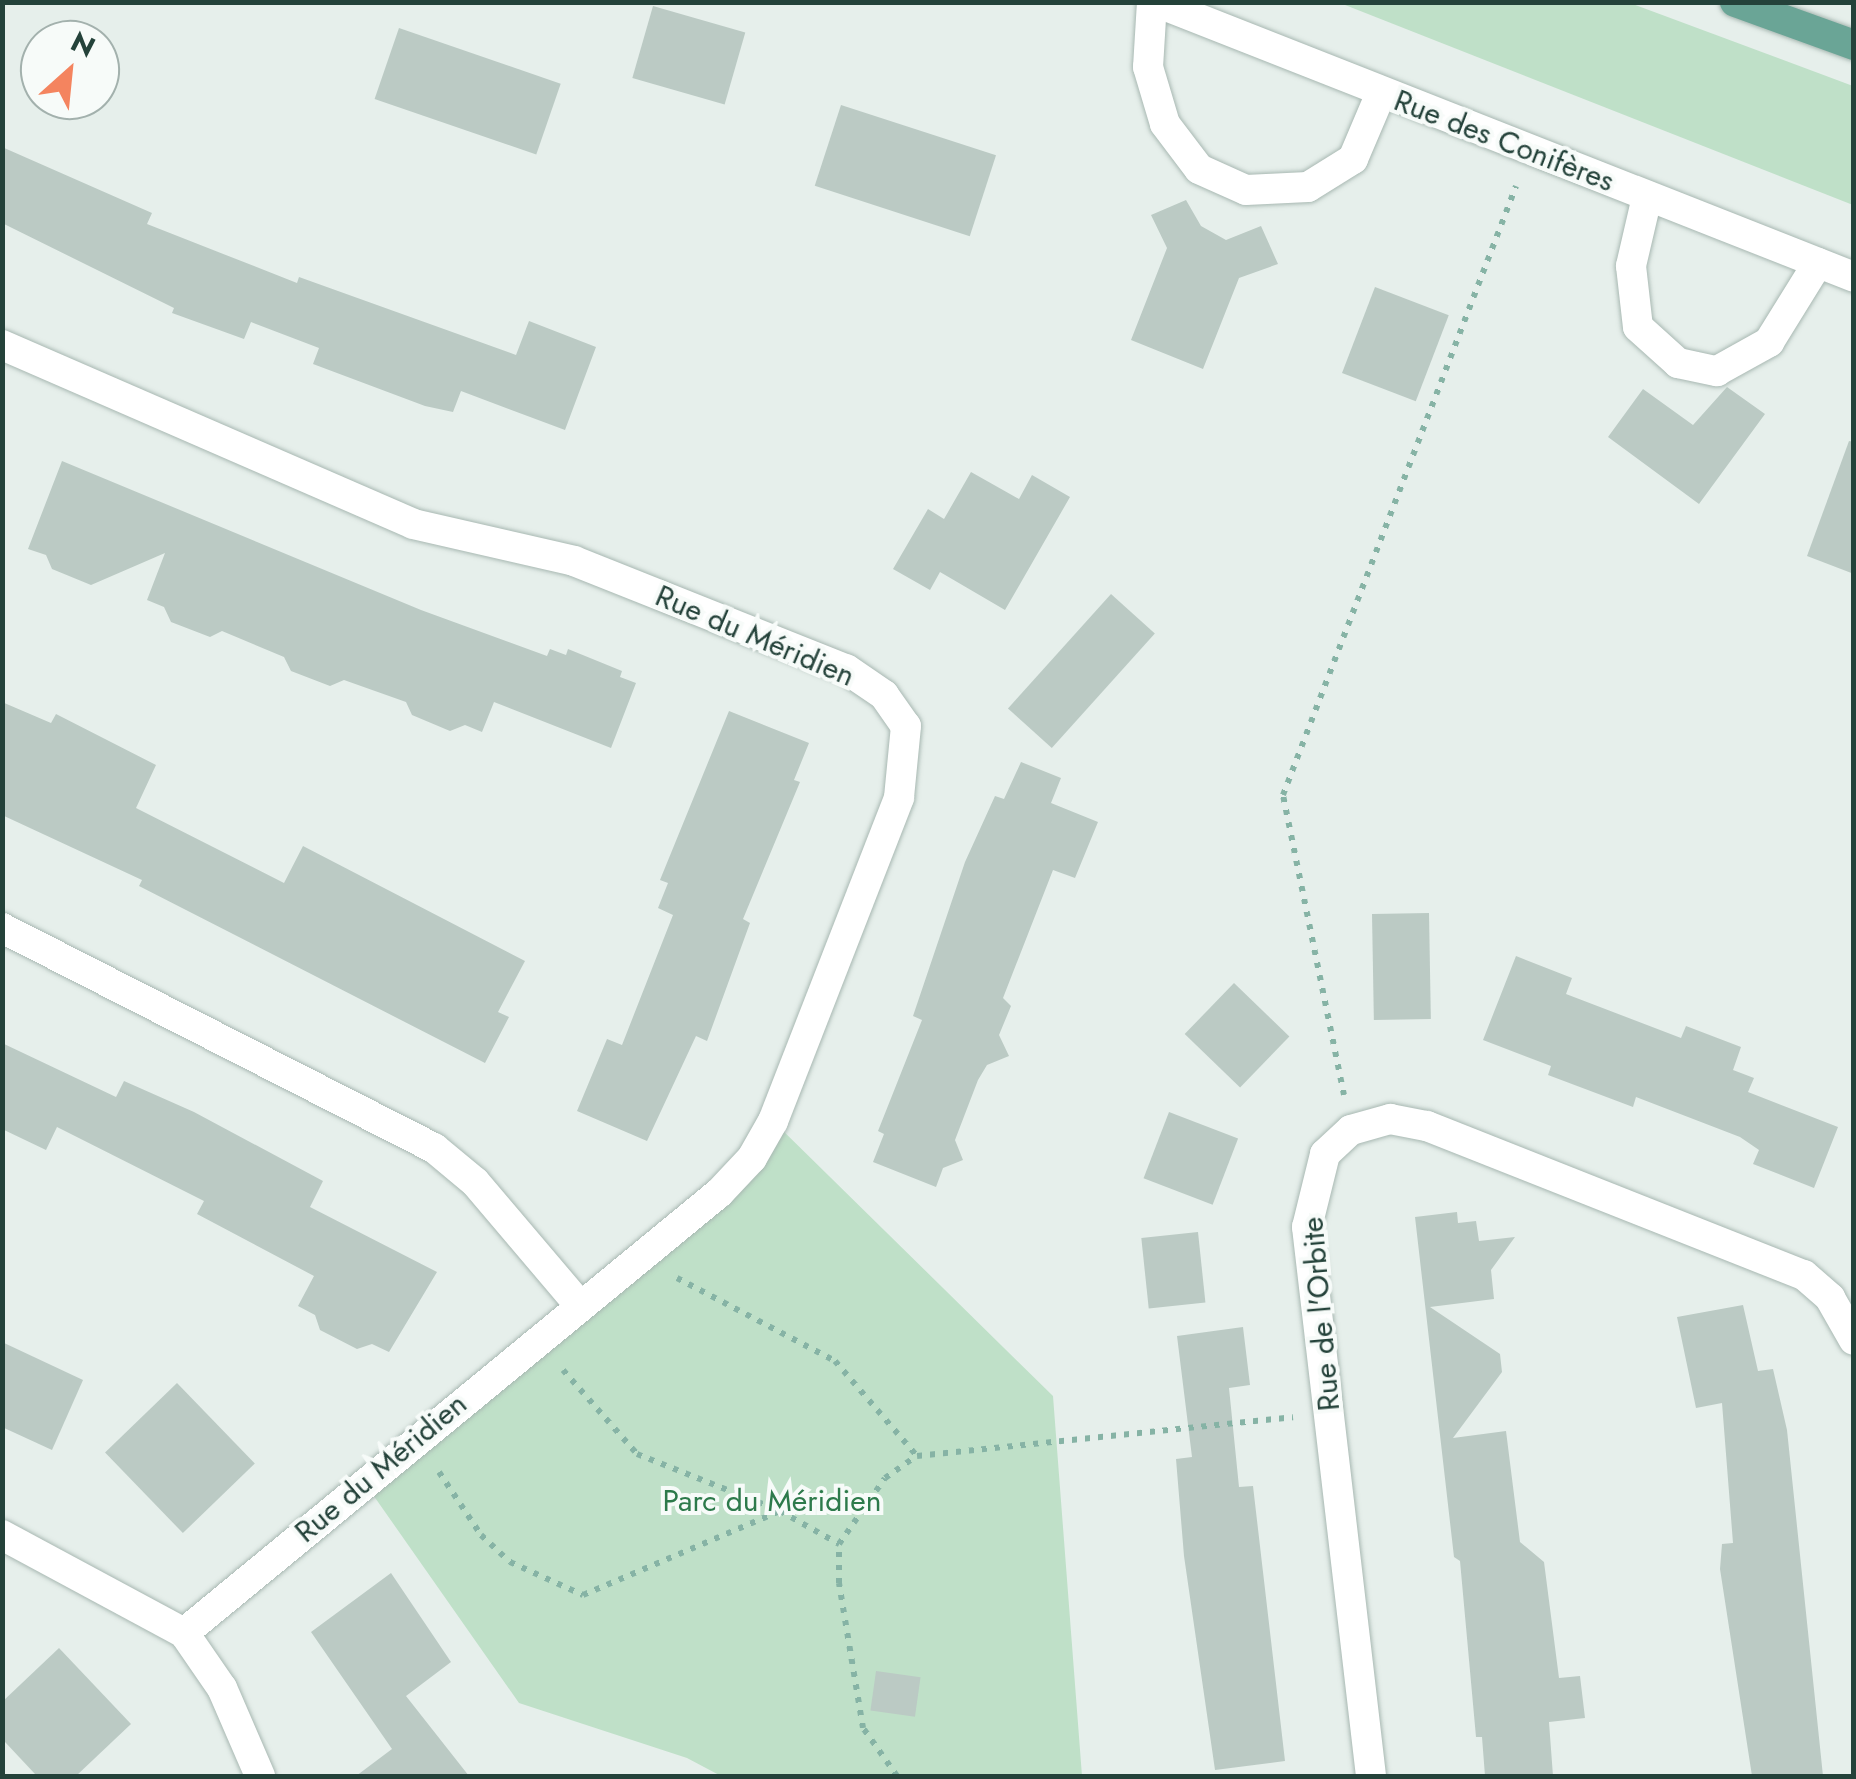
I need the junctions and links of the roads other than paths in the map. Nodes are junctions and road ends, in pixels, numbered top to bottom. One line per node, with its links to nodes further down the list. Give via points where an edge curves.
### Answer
1 (1154, 2): 4 (street, Rue des Conifères); 4 (street, via 1148,67 1165,124 1199,169 1246,190 1308,187 1353,158)
2 (1734, 2): 3 (main road)
3 (1854, 45)
4 (1381, 92): 5 (street, Rue des Conifères)
5 (1647, 197): 6 (street, Rue des Conifères); 6 (street, via 1631,266 1638,328 1678,363 1717,371 1770,342)
6 (1818, 263): 7 (street, Rue des Conifères)
7 (1854, 277)
8 (2, 346): 10 (street, Rue du Méridien, via 414,524 574,561 846,670 884,695 906,726 900,798 773,1122 752,1158 718,1193)
9 (2, 928): 10 (street, via 434,1148 475,1182)
10 (580, 1306): 13 (street, Rue du Méridien)
11 (1854, 1340): 15 (street, Rue de l'Orbite, via 1830,1298 1804,1276 1427,1126 1390,1119 1351,1130 1325,1154 1307,1227)
12 (2, 1534): 13 (street)
13 (184, 1632): 14 (street, via 222,1688)
14 (260, 1776)
15 (1370, 1776)

